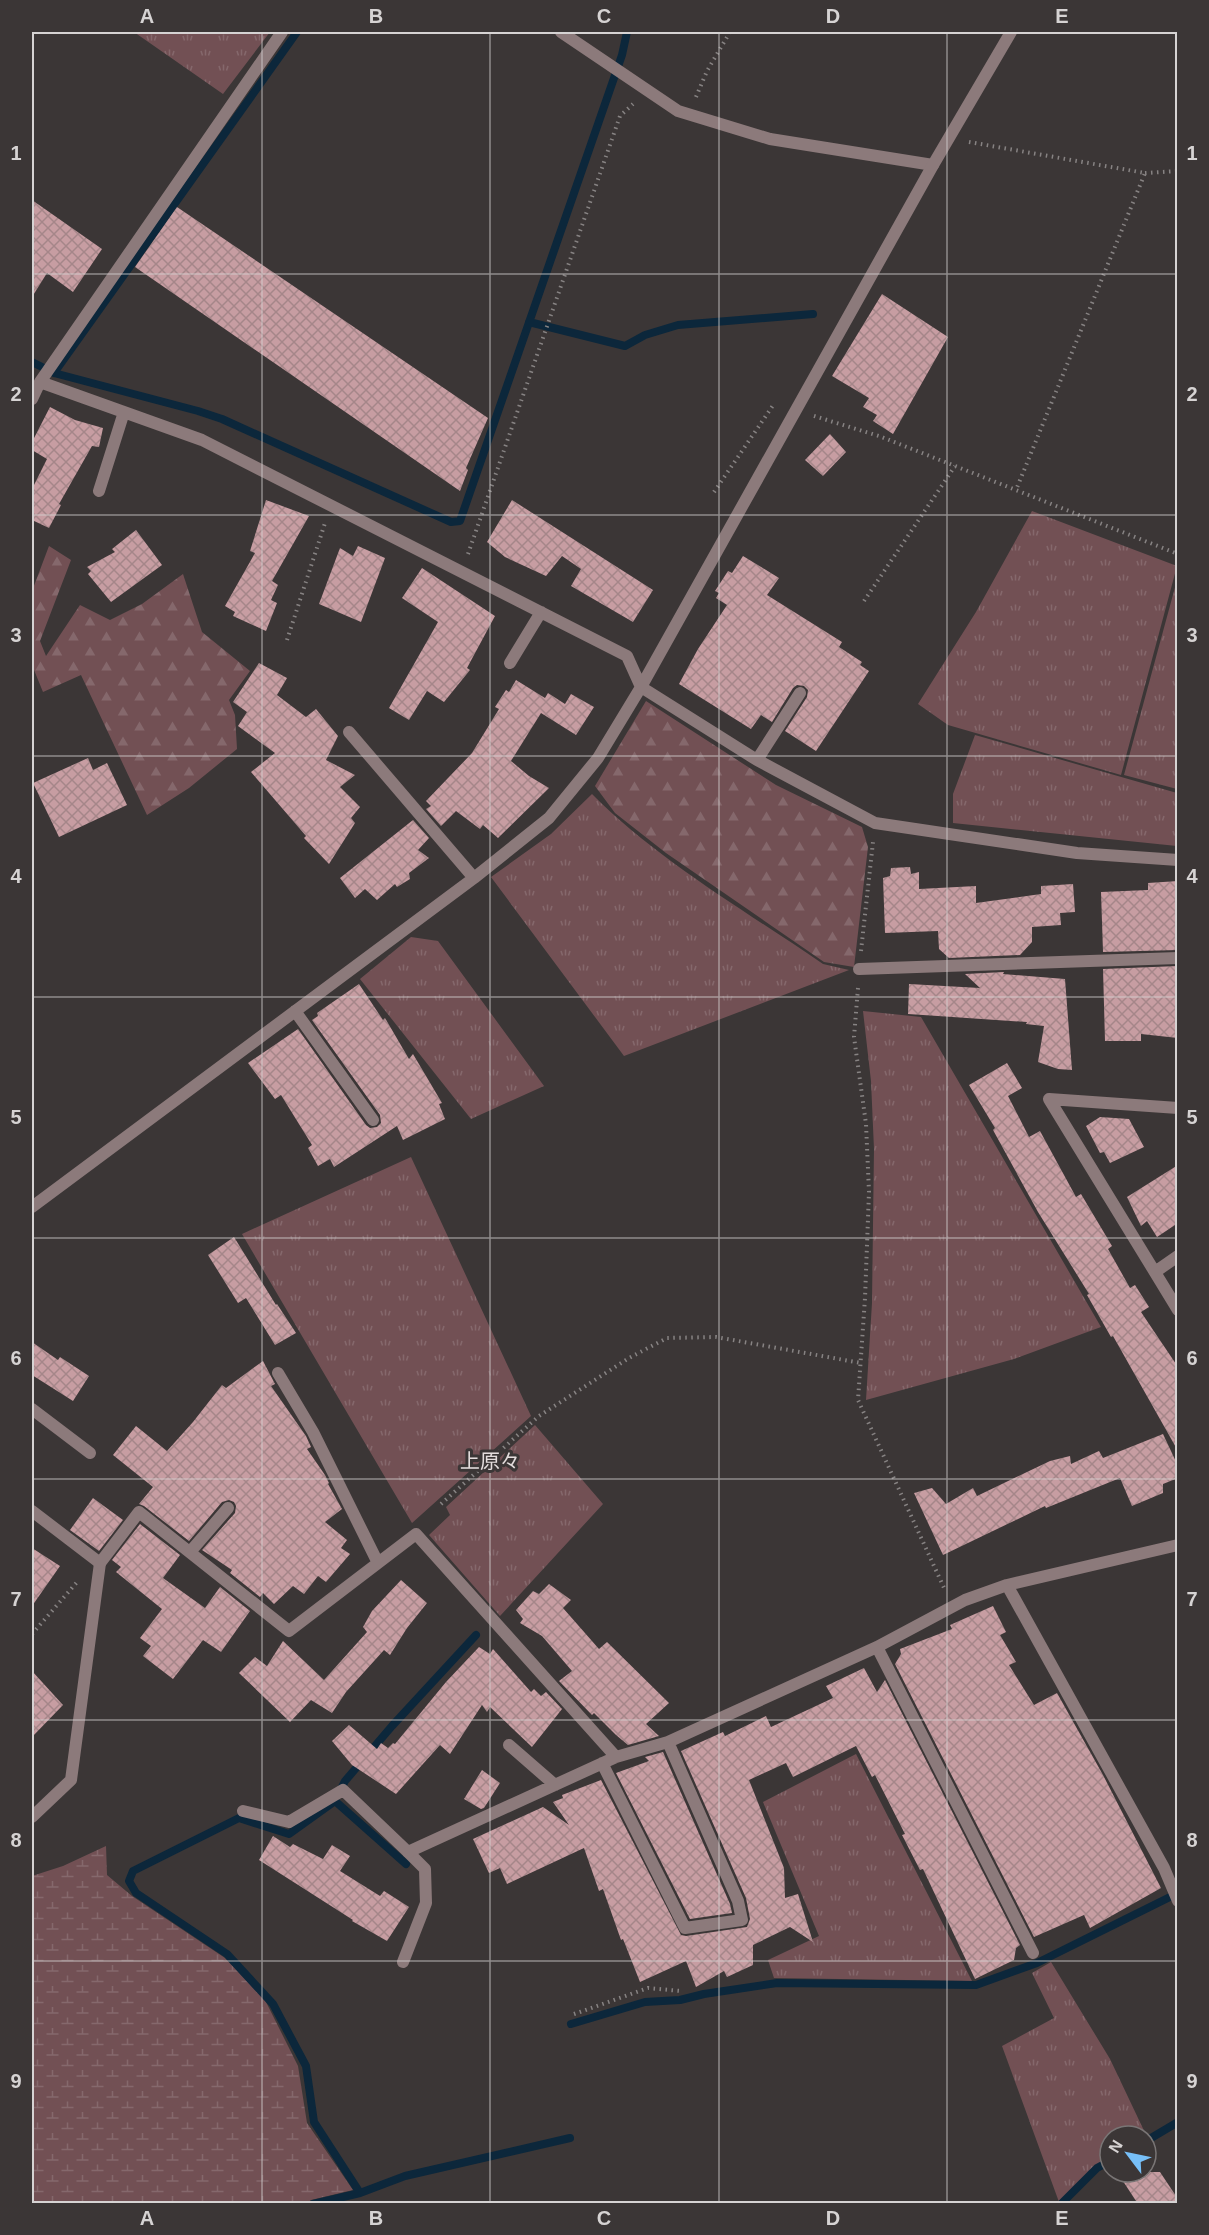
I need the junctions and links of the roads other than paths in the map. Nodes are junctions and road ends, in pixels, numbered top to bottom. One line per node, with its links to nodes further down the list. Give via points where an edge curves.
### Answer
1 (282, 32): 5 (street)
2 (561, 32): 4 (street, via 678,111 770,139)
3 (1011, 32): 4 (street)
4 (933, 165): 11 (street)
5 (40, 382): 6 (street); 7 (street)
6 (32, 399)
7 (124, 412): 8 (street); 9 (street, via 202,440)
8 (99, 491)
9 (541, 612): 10 (street); 11 (street, via 627,656)
10 (510, 663)
11 (641, 687): 14 (street); 16 (street, via 598,758 549,818)
12 (800, 693): 14 (street)
13 (349, 732): 16 (street)
14 (757, 760): 15 (street, via 875,823 1077,853)
15 (1178, 860)
16 (474, 878): 19 (street)
17 (1178, 958): 18 (street)
18 (859, 969)
19 (295, 1011): 21 (street); 22 (street)
20 (1178, 1108): 24 (street, via 1049,1099)
21 (373, 1120)
22 (32, 1207)
23 (1178, 1256): 24 (street)
24 (1155, 1272): 25 (street)
25 (1178, 1310)
26 (278, 1373): 34 (street, via 313,1432)
27 (32, 1409): 28 (street)
28 (90, 1453)
29 (228, 1508): 32 (street)
30 (32, 1510): 33 (street)
31 (1178, 1545): 35 (street)
32 (189, 1552): 33 (street, via 139,1512); 34 (street, via 289,1631)
33 (98, 1562): 43 (street, via 71,1780)
34 (378, 1563): 39 (street, via 416,1534)
35 (1007, 1585): 36 (street, via 952,1606); 45 (street, via 1164,1868)
36 (877, 1647): 37 (street); 46 (street)
37 (668, 1742): 39 (street); 40 (street, via 738,1901 742,1920 686,1928)
38 (509, 1745): 41 (street)
39 (616, 1757): 40 (street)
40 (602, 1763): 41 (street)
41 (555, 1785): 44 (street)
42 (243, 1811): 44 (street, via 289,1822 343,1790)
43 (32, 1817)
44 (408, 1851): 47 (street, via 424,1869 426,1903)
45 (1178, 1901)
46 (1033, 1953)
47 (403, 1962)

